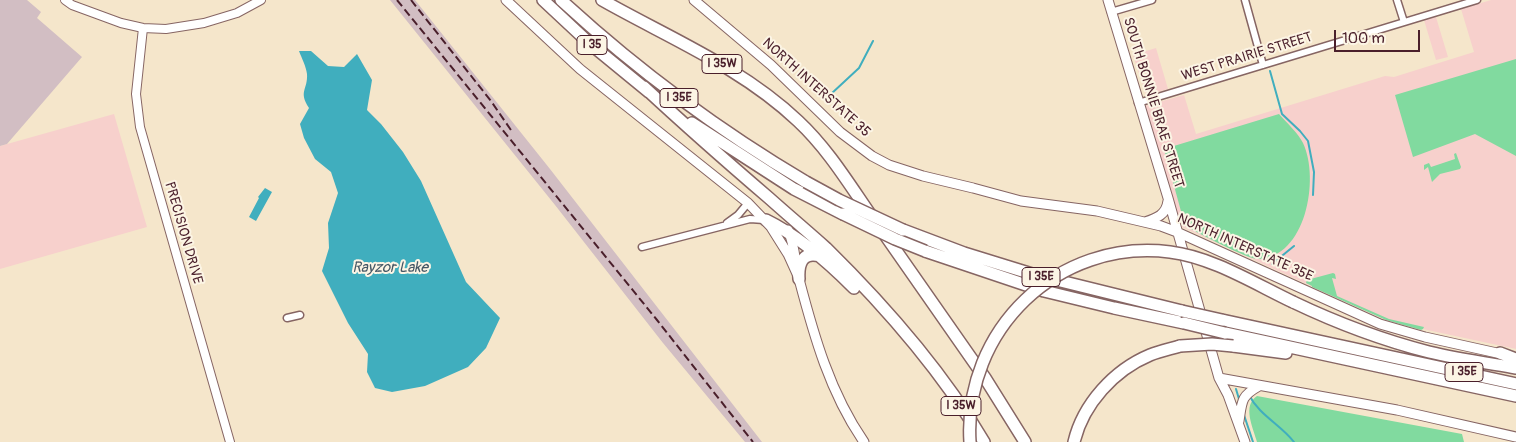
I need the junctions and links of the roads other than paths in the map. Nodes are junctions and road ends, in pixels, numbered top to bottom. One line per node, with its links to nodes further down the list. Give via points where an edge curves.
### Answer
1 (65, 0): 15 (street, via 121,23)
2 (261, 0): 15 (street, via 237,14 204,23 166,29)
3 (506, 0): 21 (main road, via 580,69)
4 (543, 0): 17 (highway, I 35)
5 (561, 0): 34 (highway, I 35E, bridge, via 608,43 693,108 806,182 903,230 1024,272)
6 (602, 0): 49 (highway, I 35W, via 721,64 760,90 798,122 836,165 985,378)
7 (694, 0): 19 (main road, NORTH INTERSTATE 35, via 771,65 840,132 872,156 905,171)
8 (1108, 0): 13 (main road, SOUTH BONNIE BRAE STREET)
9 (1152, 0): 13 (street)
10 (1245, 0): 16 (street)
11 (1397, 0): 14 (street)
12 (1477, 0): 14 (street, WEST PRAIRIE STREET)
13 (1112, 12): 18 (main road, SOUTH BONNIE BRAE STREET)
14 (1404, 22): 16 (street, WEST PRAIRIE STREET)
15 (143, 28): 45 (street, PRECISION DRIVE, via 136,94 140,128)
16 (1263, 65): 18 (street, WEST PRAIRIE STREET)
17 (644, 87): 36 (highway, I 35E, bridge, via 742,157 794,189 925,251 1052,293); 38 (highway, I 35W, via 826,249)
18 (1138, 103): 20 (main road, SOUTH BONNIE BRAE STREET)
19 (958, 184): 23 (main road, NORTH INTERSTATE 35E, via 1021,202 1097,211)
20 (1168, 198): 23 (main road, via 1166,210); 25 (main road, SOUTH BONNIE BRAE STREET)
21 (748, 203): 22 (main road); 24 (street, via 735,218); 26 (main road)
22 (766, 220): 24 (street); 26 (highway); 29 (main road)
23 (1143, 223): 25 (main road, NORTH INTERSTATE 35E)
24 (722, 226): 27 (street)
25 (1177, 232): 33 (main road, NORTH INTERSTATE 35E, via 1380,324); 39 (main road, SOUTH BONNIE BRAE STREET)
26 (790, 233): 28 (highway); 29 (main road)
27 (642, 247)
28 (820, 256): 29 (highway, via 802,259); 38 (highway)
29 (799, 279): 46 (main road, via 826,371)
30 (300, 314): 31 (street)
31 (287, 318)
32 (1368, 349): 34 (highway)
33 (1500, 353): 35 (highway)
34 (1388, 356): 40 (highway, I 35E)
35 (1516, 358)
36 (1385, 368): 42 (highway, I 35E); 50 (highway, bridge, via 1233,346 1180,346 1151,354 1119,374 1086,414)
37 (1516, 368): 47 (highway, bridge, via 1430,352 1374,336 1326,318 1203,259 1172,252 1136,251 1090,259 1064,271 1041,286 1006,320 982,364 976,383 969,423)
38 (936, 372): 48 (highway, I 35W)
39 (1219, 378): 41 (main road); 43 (main road, SOUTH BONNIE BRAE STREET)
40 (1516, 384)
41 (1259, 386): 43 (main road, via 1243,398); 44 (main road, via 1397,410)
42 (1516, 396)
43 (1239, 424): 51 (main road, SOUTH BONNIE BRAE STREET)
44 (1516, 437)
45 (230, 442)
46 (864, 442)
47 (970, 442)
48 (984, 442)
49 (1025, 442)
50 (1074, 442)
51 (1245, 442)

